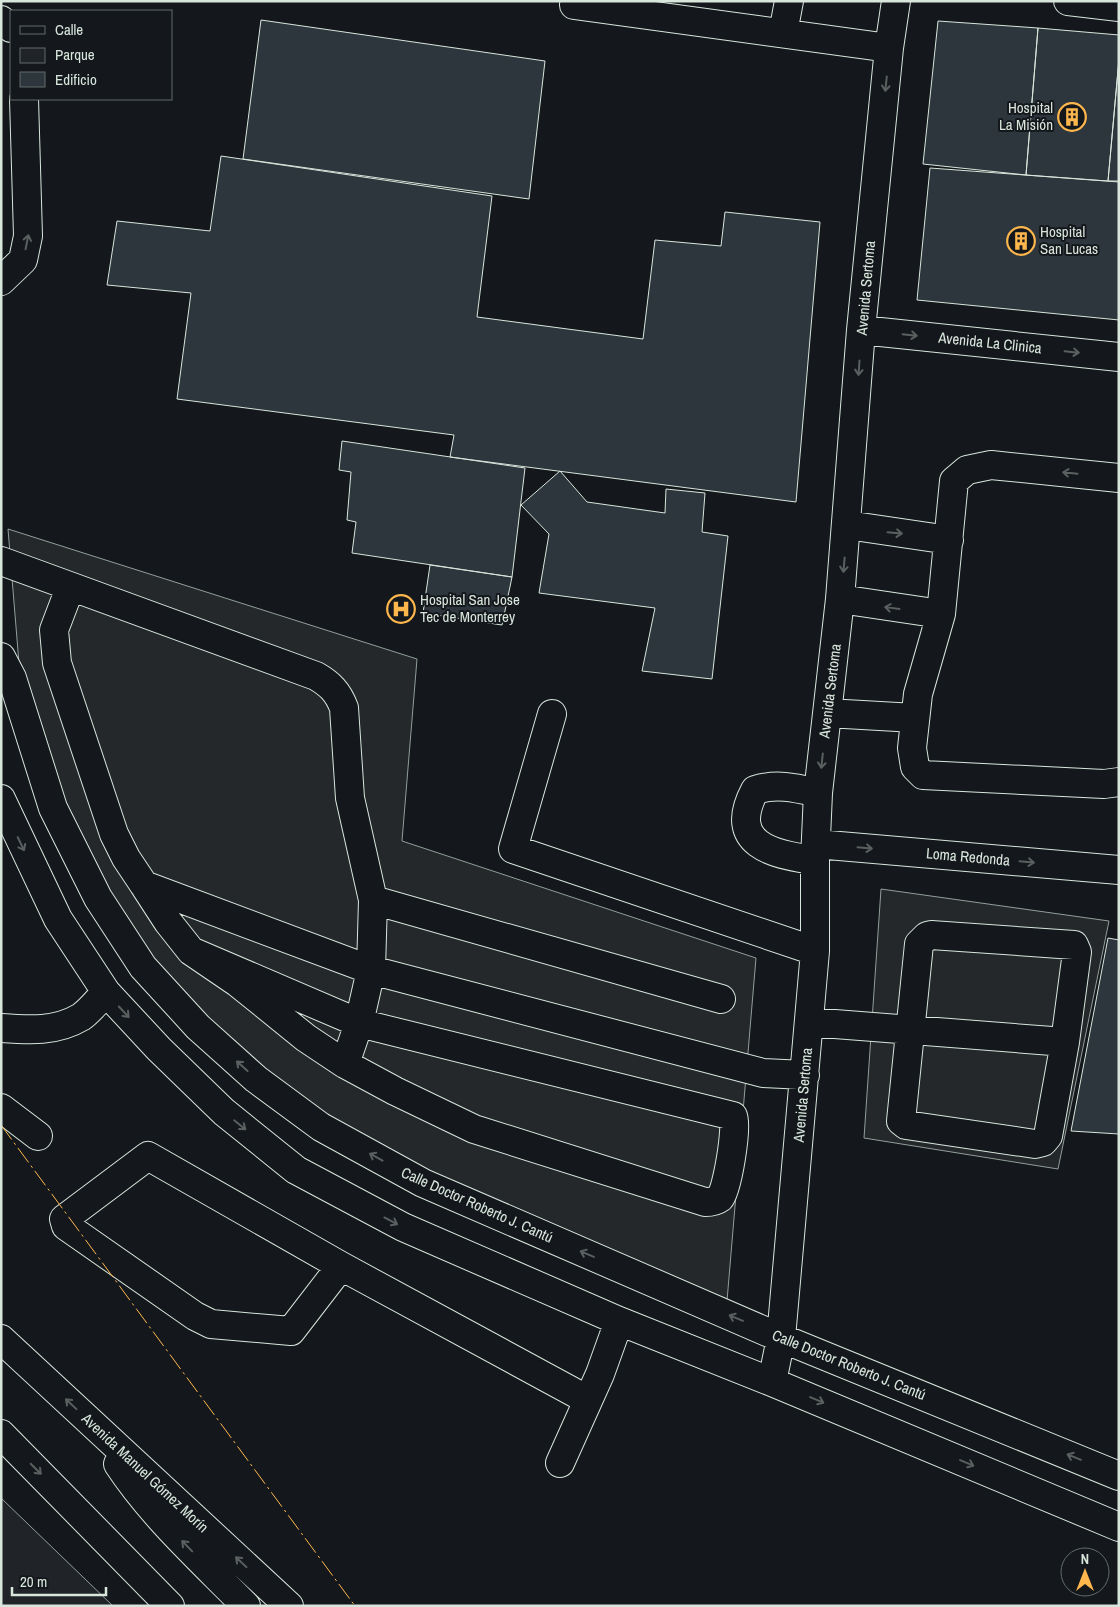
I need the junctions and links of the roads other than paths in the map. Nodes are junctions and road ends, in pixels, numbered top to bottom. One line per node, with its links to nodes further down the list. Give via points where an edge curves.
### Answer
1 (789, 1): 6 (main road)
2 (896, 1): 7 (main road, Avenida Sertoma)
3 (1068, 1): 5 (main road)
4 (574, 5): 6 (main road)
5 (1119, 7)
6 (783, 33): 7 (main road)
7 (889, 48): 10 (main road, Avenida Sertoma, one-way to 10)
8 (24, 100): 9 (main road, one-way to 8, via 22,260 28,236)
9 (1, 281)
10 (862, 330): 11 (main road, Avenida La Clinica, one-way to 11); 13 (main road, Avenida Sertoma, one-way to 13)
11 (1119, 357)
12 (1119, 478): 14 (main road, one-way to 14, via 991,465 967,470 954,481)
13 (847, 525): 14 (main road, one-way to 14); 17 (main road, Avenida Sertoma, one-way to 17)
14 (949, 540): 18 (main road)
15 (1, 561): 16 (main road)
16 (70, 588): 28 (main road, via 54,630 57,663 114,834); 29 (main road, via 328,682 340,696 344,708 350,798)
17 (840, 599): 18 (main road, one-way to 17); 20 (main road, Avenida Sertoma)
18 (941, 614): 22 (main road, via 918,694)
19 (1, 657): 46 (main road, Calle Doctor Roberto J. Cantú, one-way to 19, via 424,1184 321,1126 256,1079 198,1027 144,967 98,898 52,808 12,678)
20 (827, 713): 22 (main road); 24 (main road, Avenida Sertoma, one-way to 24)
21 (552, 714): 31 (main road, via 513,849)
22 (915, 718): 23 (main road, via 912,758 923,775 1104,784)
23 (1119, 782)
24 (818, 793): 26 (main road, Avenida Sertoma); 26 (main road, via 789,786 754,790 747,804 746,820 749,833 763,849 784,856)
25 (1, 799): 33 (main road, one-way to 33, via 58,919)
26 (816, 852): 27 (main road, Loma Redonda, one-way to 27); 31 (main road, Avenida Sertoma)
27 (1119, 870)
28 (144, 885): 30 (main road); 32 (main road)
29 (373, 900): 32 (main road); 34 (main road)
30 (191, 951): 36 (main road); 40 (main road)
31 (815, 951): 35 (main road, Avenida Sertoma)
32 (371, 970): 36 (main road); 41 (main road, via 764,1073)
33 (106, 992): 37 (main road, via 82,1016 59,1027 32,1030); 45 (main road, one-way to 45, via 158,1049 224,1112 296,1170 403,1227)
34 (721, 999)
35 (809, 1022): 38 (main road); 41 (main road, Avenida Sertoma)
36 (359, 1023): 40 (main road); 40 (main road, via 734,1116 736,1128 724,1192 717,1200 705,1202 474,1129)
37 (1, 1028)
38 (910, 1030): 39 (main road); 39 (main road, via 900,1118 903,1124 1035,1144 1047,1140); 39 (main road, via 919,944 927,936 1071,944 1077,952)
39 (1064, 1042)
40 (345, 1064)
41 (805, 1075): 46 (main road, Avenida Sertoma)
42 (1, 1108): 43 (main road)
43 (38, 1136)
44 (341, 1266): 44 (main road, via 291,1332 212,1324 180,1308 66,1226 64,1219 148,1156); 49 (main road)
45 (619, 1321): 48 (main road); 49 (main road)
46 (781, 1338): 48 (main road, Avenida Sertoma); 53 (main road, Calle Doctor Roberto J. Cantú, one-way to 46)
47 (1, 1339): 50 (main road, Avenida Manuel Gómez Morín, one-way to 47)
48 (772, 1382): 54 (main road, one-way to 54)
49 (588, 1400): 52 (main road)
50 (92, 1424): 56 (main road, one-way to 50, via 135,1489); 57 (main road, Avenida Manuel Gómez Morín, one-way to 50)
51 (1, 1434): 55 (main road, one-way to 55)
52 (560, 1463)
53 (1119, 1476)
54 (1119, 1527)
55 (170, 1606)
56 (246, 1606)
57 (289, 1606)

